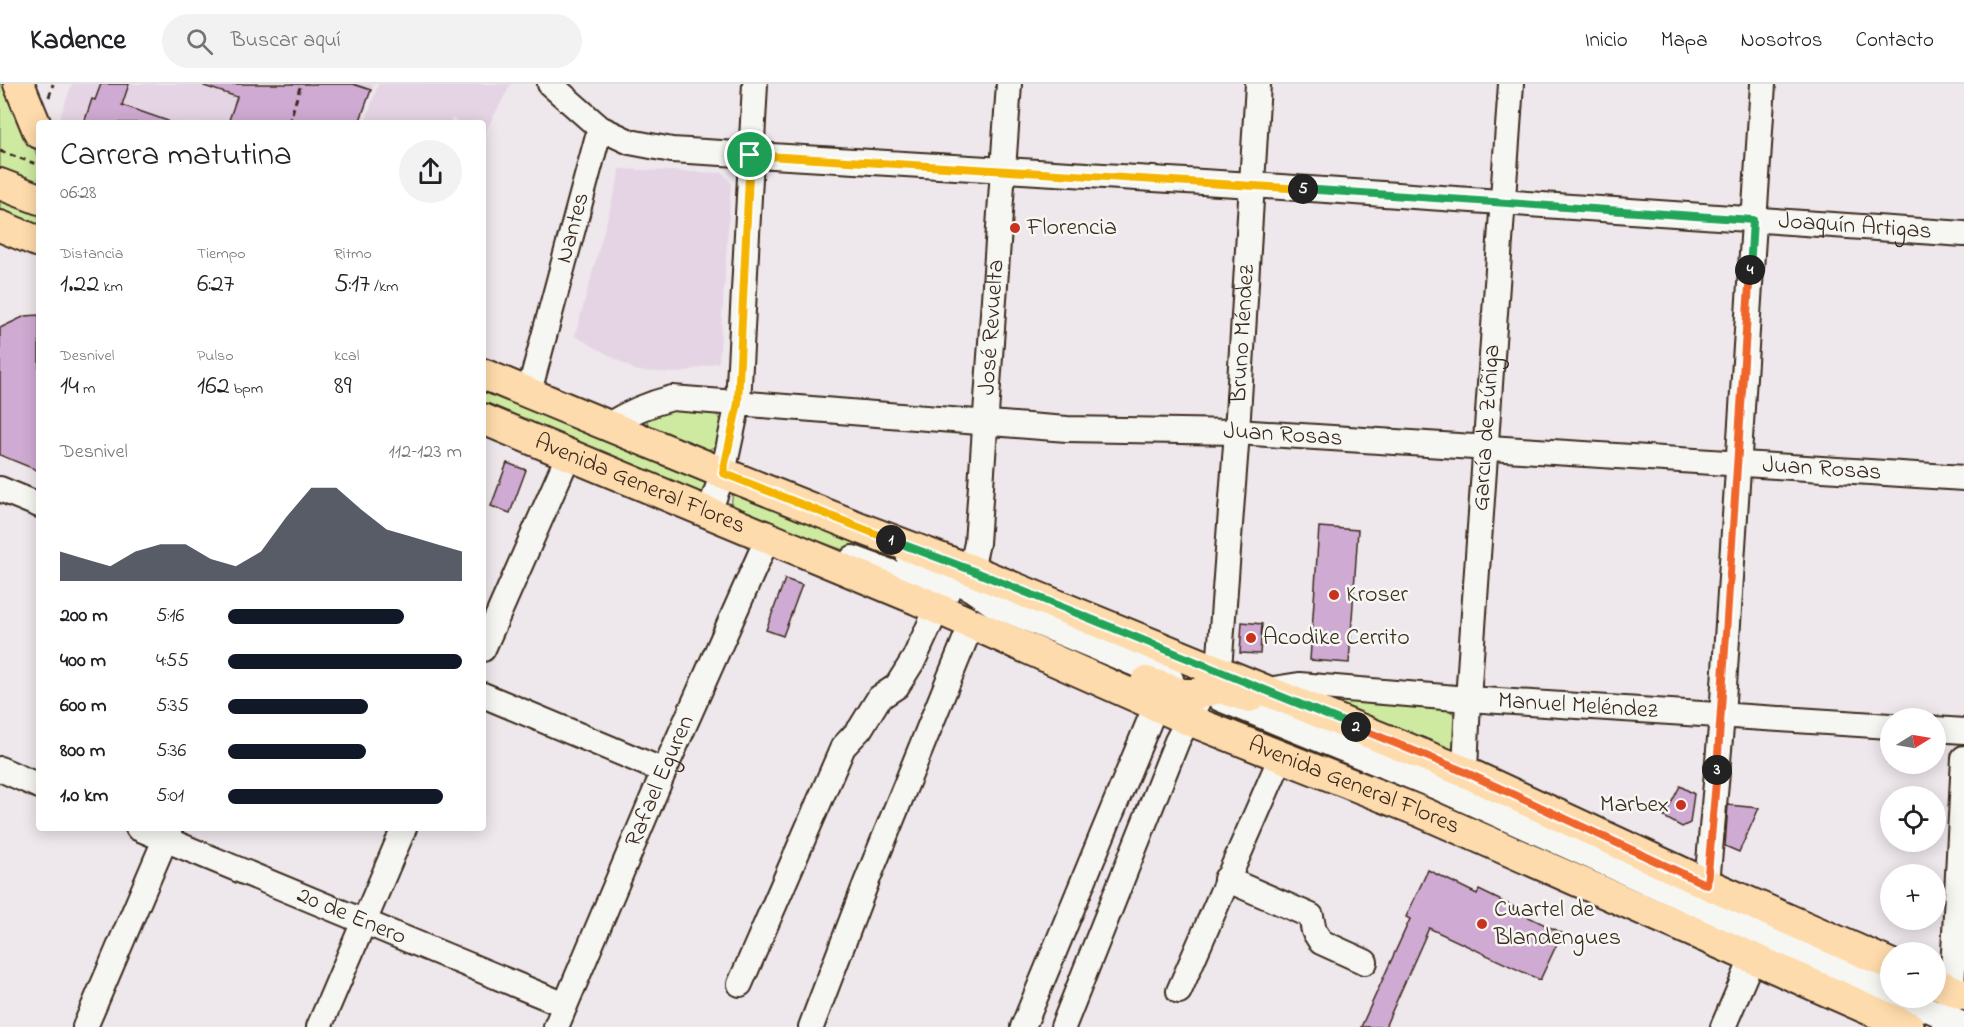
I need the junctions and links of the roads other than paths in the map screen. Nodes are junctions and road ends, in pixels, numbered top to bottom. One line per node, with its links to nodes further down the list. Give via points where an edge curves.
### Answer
1 (19, 84): 8 (main road)
2 (550, 84): 9 (street)
3 (755, 84): 10 (street)
4 (1009, 84): 11 (street, José Revuelta)
5 (1258, 84): 13 (street, Bruno Méndez)
6 (1511, 84): 15 (street, García de Zúñiga)
7 (1763, 84): 16 (street)
8 (36, 126)
9 (600, 128): 10 (street, Joaquín Artigas, via 651,148); 22 (street, Nantes)
10 (750, 155): 11 (street, Joaquín Artigas); 23 (street)
11 (1004, 169): 13 (street, Joaquín Artigas); 25 (street, José Revuelta)
12 (1, 172): 14 (main road)
13 (1252, 185): 15 (street, Joaquín Artigas); 27 (street, Bruno Méndez)
14 (36, 197)
15 (1503, 203): 16 (street, Joaquín Artigas); 28 (street, García de Zúñiga)
16 (1753, 220): 18 (street, Joaquín Artigas); 30 (street)
17 (0, 226): 19 (main road)
18 (1964, 234)
19 (35, 240): 20 (main road)
20 (0, 249)
21 (486, 375): 22 (main road, Avenida General Flores)
22 (529, 392): 26 (main road, Avenida General Flores)
23 (738, 403): 25 (street, Juan Rosas); 26 (street, Juan Rosas, via 672,398 653,402); 31 (street)
24 (486, 420): 29 (main road, Avenida General Flores)
25 (985, 423): 27 (street, Juan Rosas, via 1067,429); 39 (street, José Revuelta, via 977,543)
26 (608, 425): 31 (main road, Avenida General Flores)
27 (1238, 432): 28 (street, Juan Rosas); 44 (street, Bruno Méndez, via 1220,656)
28 (1485, 449): 30 (street, Juan Rosas); 47 (street, García de Zúñiga)
29 (569, 454): 35 (main road, Avenida General Flores); 42 (street)
30 (1738, 465): 32 (street, Juan Rosas); 50 (street)
31 (723, 473): 35 (street); 36 (main road, Avenida General Flores)
32 (1964, 478)
33 (0, 489): 34 (street)
34 (36, 504)
35 (709, 512): 37 (main road, Avenida General Flores)
36 (863, 529): 39 (main road, Avenida General Flores); 41 (street, Avenida General Flores, via 869,540 970,589)
37 (768, 537): 38 (main road, Avenida General Flores); 58 (street, Rafael Eguren)
38 (797, 549): 40 (main road, Avenida General Flores); 41 (street, Avenida General Flores, via 854,558 968,602)
39 (971, 570): 44 (main road, Avenida General Flores)
40 (937, 609): 41 (main road, Avenida General Flores); 70 (street, via 915,659 897,686 879,698 860,729 843,747)
41 (983, 620): 43 (main road, Avenida General Flores); 44 (street, Avenida General Flores); 63 (street); 77 (street, via 866,883)
42 (486, 642)
43 (1040, 654): 44 (main road, via 1078,655 1184,694); 48 (main road, Avenida General Flores)
44 (1209, 681): 45 (main road, Avenida General Flores); 49 (main road, via 1285,710); 51 (street, Bruno Méndez); 71 (street, Avenida General Flores)
45 (1267, 690): 47 (street, Manuel Meléndez, via 1299,685); 49 (main road, Avenida General Flores)
46 (486, 695): 58 (street)
47 (1468, 699): 50 (street, Manuel Meléndez); 59 (street, García de Zúñiga)
48 (1156, 705): 51 (main road, Avenida General Flores); 78 (street)
49 (1314, 710): 59 (main road, Avenida General Flores)
50 (1722, 716): 52 (street, Manuel Meléndez); 65 (street)
51 (1189, 720): 55 (main road, Avenida General Flores); 79 (street, Bruno Méndez, via 1177,741)
52 (1880, 725)
53 (1946, 730): 54 (street)
54 (1964, 731)
55 (1281, 757): 64 (street); 67 (main road, Avenida General Flores, via 1419,811)
56 (1964, 758): 73 (street)
57 (0, 769): 60 (street)
58 (664, 771): 74 (street, Rafael Eguren)
59 (1465, 772): 65 (main road, Avenida General Flores)
60 (36, 785)
61 (403, 831): 66 (street)
62 (167, 834): 66 (street, 20 de Enero); 75 (street)
63 (899, 842)
64 (1226, 879): 69 (street, via 1311,916 1321,942); 72 (street)
65 (1707, 885): 68 (main road, Avenida General Flores)
66 (364, 922): 74 (street, 20 de Enero); 76 (street)
67 (1753, 957): 80 (street); 81 (main road, Avenida General Flores)
68 (1880, 959)
69 (1365, 962)
70 (740, 984)
71 (1880, 987)
72 (1179, 990)
73 (1951, 1006)
74 (560, 1016)
75 (85, 1027)
76 (319, 1027)
77 (811, 1027)
78 (1023, 1027)
79 (1063, 1027)
80 (1723, 1027)
81 (1909, 1027)

